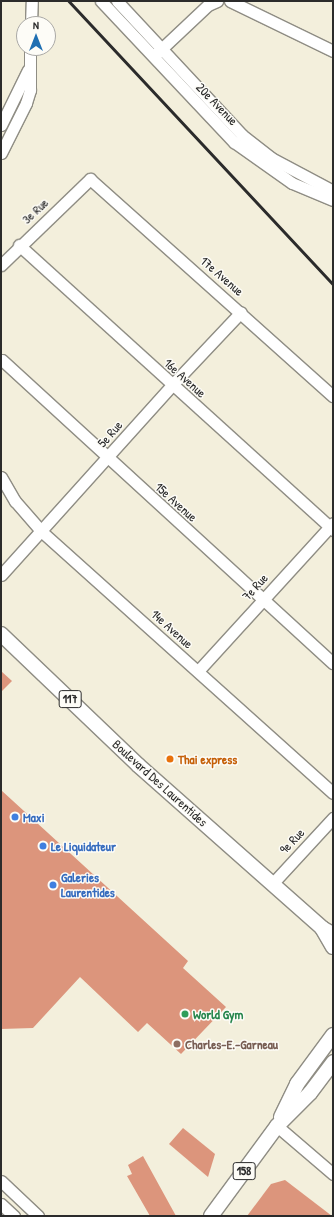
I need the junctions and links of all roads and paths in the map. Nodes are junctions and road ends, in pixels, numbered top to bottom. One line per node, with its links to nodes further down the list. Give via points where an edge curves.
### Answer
1 (32, 1): 6 (street)
2 (101, 1): 10 (street, 20e Avenue)
3 (117, 1): 7 (street, 20e Avenue)
4 (217, 1): 7 (street, via 208,5)
5 (230, 1): 8 (street)
6 (31, 16)
7 (162, 49): 10 (street); 15 (street, 20e Avenue, via 242,135 271,158)
8 (333, 51)
9 (30, 56): 11 (street)
10 (152, 57): 16 (street, 20e Avenue, via 234,142 265,167 292,183)
11 (29, 68): 12 (street); 13 (street, via 30,90 26,103)
12 (1, 125)
13 (1, 153)
14 (90, 179): 17 (street, 3e Rue); 19 (street, 17e Avenue)
15 (333, 191)
16 (333, 200)
17 (19, 245): 18 (street, 3e Rue); 21 (street, 16e Avenue)
18 (1, 264)
19 (241, 312): 21 (street, 5e Rue); 22 (street, 17e Avenue)
20 (2, 360): 23 (street, 15e Avenue)
21 (172, 385): 23 (street, 5e Rue); 25 (street, 16e Avenue)
22 (333, 396)
23 (107, 458): 26 (street, 5e Rue); 28 (street, 15e Avenue)
24 (1, 477): 26 (street, 14e Avenue, via 15,501)
25 (332, 527): 28 (street, 7e Rue)
26 (41, 531): 27 (street, 5e Rue); 31 (street, 14e Avenue)
27 (1, 575)
28 (263, 600): 30 (street, 15e Avenue); 31 (street, 7e Rue)
29 (1, 634): 34 (main road, Boulevard Des Laurentides / 117, via 138,765)
30 (333, 663)
31 (198, 671): 32 (street, 14e Avenue)
32 (333, 793)
33 (333, 818): 34 (street, 9e Rue)
34 (272, 884): 35 (main road, Boulevard Des Laurentides / 117)
35 (328, 931): 36 (main road, Boulevard Des Laurentides / 117)
36 (333, 947)
37 (333, 1036): 39 (main road, 158, via 297,1084)
38 (333, 1062): 39 (main road, 158, via 310,1093)
39 (276, 1126): 40 (street); 45 (main road, 158)
40 (333, 1174)
41 (1, 1181): 44 (street)
42 (1, 1204): 43 (street)
43 (14, 1216)
44 (38, 1216)
45 (211, 1216)

